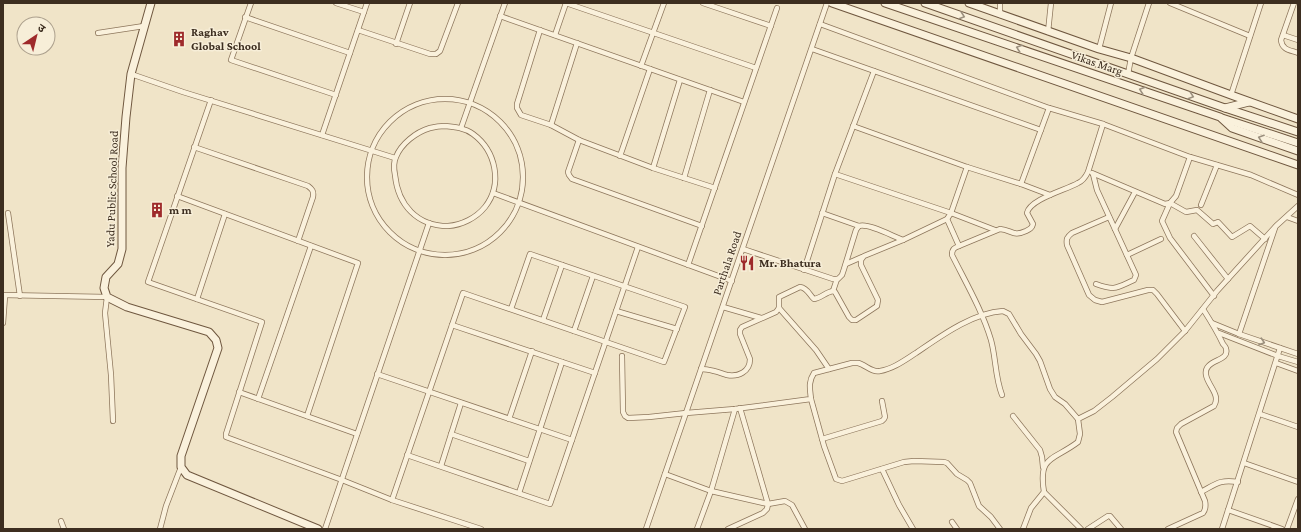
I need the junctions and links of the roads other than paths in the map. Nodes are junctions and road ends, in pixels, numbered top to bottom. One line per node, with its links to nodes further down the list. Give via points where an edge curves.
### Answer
1 (151, 3): 29 (street, Yadu Public School Road)
2 (250, 3): 27 (street)
3 (336, 3): 24 (street)
4 (367, 3): 24 (street)
5 (410, 3): 40 (street)
6 (458, 3): 40 (street, via 440,51 436,54)
7 (505, 3): 26 (street)
8 (566, 3): 35 (street); 36 (street)
9 (664, 3): 35 (street)
10 (703, 3): 30 (street)
11 (827, 3): 28 (street, Parthala Road)
12 (832, 3): 81 (street)
13 (885, 3): 63 (street, Vikas Marg, one-way to 13)
14 (925, 3): 52 (street, Vikas Marg, one-way to 52)
15 (969, 3): 25 (street)
16 (1000, 3): 25 (street)
17 (1051, 3): 33 (street)
18 (1111, 3): 43 (street)
19 (1149, 3): 46 (street)
20 (1170, 3): 38 (street)
21 (1261, 3): 38 (street)
22 (1294, 3): 37 (street)
23 (777, 8): 30 (street)
24 (364, 12): 31 (street)
25 (1000, 15): 33 (street)
26 (500, 16): 32 (street); 58 (street)
27 (245, 18): 44 (street); 55 (street, via 231,60)
28 (820, 24): 42 (street, Parthala Road); 61 (street)
29 (144, 26): 34 (street); 51 (street, Yadu Public School Road)
30 (771, 26): 48 (street)
31 (358, 30): 40 (street); 44 (street)
32 (540, 30): 36 (street); 66 (street, via 517,108 521,115)
33 (1048, 32): 43 (street)
34 (98, 33)
35 (653, 33): 47 (street); 48 (street)
36 (555, 35): 41 (street)
37 (1283, 35): 39 (street); 45 (street, via 1282,45)
38 (1250, 36): 56 (street)
39 (1298, 40)
40 (396, 44)
41 (577, 44): 47 (street); 66 (street)
42 (812, 49): 50 (street); 120 (street, Parthala Road)
43 (1099, 49): 46 (street)
44 (350, 53): 55 (street)
45 (1298, 53)
46 (1131, 58): 52 (street); 56 (street)
47 (641, 66): 49 (street)
48 (756, 68): 59 (street)
49 (650, 69): 53 (street); 77 (street)
50 (874, 70): 67 (street); 69 (street)
51 (131, 74): 57 (street); 138 (street, Yadu Public School Road, via 122,168 122,250 118,264 106,277 104,288)
52 (1128, 74): 62 (street, Vikas Marg, one-way to 62)
53 (680, 80): 54 (street); 83 (street)
54 (710, 90): 59 (street); 86 (street)
55 (336, 95): 71 (street)
56 (1231, 95): 60 (street)
57 (210, 100): 71 (street); 74 (street)
58 (470, 102): 68 (street); 75 (street, via 445,98 421,102 399,112 380,132); 94 (street, via 492,114 509,132 520,154 524,179)
59 (744, 102): 88 (street)
60 (1249, 102): 62 (street); 64 (street)
61 (1049, 108): 65 (street); 69 (street)
62 (1225, 108): 70 (street, Vikas Marg)
63 (1220, 117): 73 (street); 76 (street, Vikas Marg, one-way to 63, via 1232,128)
64 (1298, 119)
65 (1103, 124): 78 (street); 84 (street)
66 (551, 125): 72 (street)
67 (853, 126): 82 (street); 85 (street)
68 (461, 128): 79 (street, via 444,126 420,132 402,147); 90 (street, via 484,144 491,156 495,170)
69 (1041, 130): 87 (street)
70 (1298, 132)
71 (322, 135): 75 (street)
72 (579, 140): 77 (street); 107 (street, via 568,172 572,178)
73 (1298, 143)
74 (194, 147): 93 (street); 116 (street, via 312,189 313,197)
75 (369, 150): 79 (street); 121 (street, via 366,183 372,210 388,232)
76 (1298, 151)
77 (620, 156): 83 (street)
78 (1190, 157): 80 (street); 95 (street, via 1176,196)
79 (395, 158): 106 (street, via 396,185 401,199 411,213)
80 (1217, 165): 92 (street, via 1251,175); 96 (street)
81 (1298, 165)
82 (967, 167): 87 (street); 100 (street)
83 (653, 168): 86 (street)
84 (1091, 173): 89 (street); 91 (street, via 1079,183); 102 (street)
85 (835, 174): 99 (street); 100 (street)
86 (684, 178): 88 (street)
87 (1021, 184): 91 (street)
88 (715, 188): 107 (street)
89 (1135, 192): 95 (street, via 1165,204); 110 (street)
90 (492, 193): 94 (street); 106 (street, via 475,217 453,226)
91 (1050, 195): 111 (street, via 1028,208 1027,213 1033,224 1029,230 1020,234 1004,229)
92 (1298, 195)
93 (177, 196): 101 (street); 139 (street, via 148,282)
94 (520, 203): 119 (street); 121 (street, via 508,225 488,243 463,254 436,256)
95 (1170, 203): 114 (street, via 1186,212 1197,210 1214,224 1218,222 1232,237 1250,226); 137 (street, via 1162,221 1170,238)
96 (1202, 205)
97 (1298, 206): 103 (street)
98 (8, 213): 136 (street)
99 (822, 213): 108 (street); 127 (street)
100 (950, 213): 104 (street); 111 (street)
101 (225, 214): 116 (street); 139 (street)
102 (1109, 216): 110 (street); 153 (street, via 1072,233 1066,240 1089,296 1102,302 1153,290)
103 (1287, 217): 105 (street); 109 (street)
104 (947, 219): 115 (street); 118 (street)
105 (1298, 221)
106 (429, 223): 121 (street)
107 (702, 226): 126 (street)
108 (858, 226): 115 (street, via 870,227); 124 (street)
109 (1276, 226): 114 (street); 155 (street)
110 (1115, 229): 122 (street)
111 (995, 230): 118 (street)
112 (1194, 236): 130 (street)
113 (1161, 239): 122 (street)
114 (1265, 239): 130 (street)
115 (903, 240): 123 (street)
116 (298, 241): 117 (street)
117 (311, 246): 173 (street); 180 (street, via 358,263)
118 (959, 246): 145 (street, via 954,248 952,255)
119 (638, 247): 126 (street); 133 (street)
120 (743, 249): 127 (street); 131 (street, Parthala Road)
121 (419, 252): 169 (street)
122 (1127, 255): 132 (street, via 1136,275 1134,280 1116,288)
123 (864, 256): 124 (street); 134 (street, via 861,265 878,300 877,306 852,320 848,318)
124 (846, 264): 129 (street, via 842,275)
125 (562, 265): 128 (street); 142 (street, via 530,254); 147 (street)
126 (688, 265): 131 (street)
127 (804, 270): 129 (street)
128 (593, 276): 133 (street); 152 (street)
129 (837, 279): 134 (street)
130 (1228, 279): 137 (street)
131 (732, 281): 140 (street, Parthala Road)
132 (1096, 284)
133 (625, 287): 144 (street); 151 (street, via 685,307)
134 (833, 291): 141 (street, via 814,299 806,289 800,287 779,297)
135 (4, 295): 136 (street); 148 (street)
136 (20, 296): 138 (street)
137 (1214, 296): 143 (street)
138 (108, 297): 184 (street, Yadu Public School Road, via 105,313); 195 (street, via 127,307 209,332 216,340 218,348 181,456)
139 (197, 299): 170 (street, via 262,322)
140 (723, 307): 146 (street); 165 (street, Parthala Road)
141 (779, 308): 146 (street, via 776,312); 166 (street)
142 (511, 309): 147 (street); 150 (street, via 463,293)
143 (1203, 309): 149 (street); 153 (street)
144 (616, 312): 151 (street); 156 (street)
145 (982, 316): 166 (street, via 944,334 898,365 882,371 877,372 858,363); 172 (street, via 993,349 997,383); 183 (street, via 1003,311 1009,314 1040,361 1055,397)
146 (761, 318): 165 (street, via 740,330 750,359 750,364 742,374 727,375)
147 (543, 320): 152 (street)
148 (3, 323)
149 (1212, 323): 154 (street); 155 (street)
150 (452, 325): 158 (street); 171 (street)
151 (677, 330): 156 (street, via 664,362)
152 (574, 331): 156 (street)
153 (1185, 332): 183 (street, via 1112,397)
154 (1219, 333): 161 (street); 204 (street, via 1227,349 1226,353 1206,370 1217,402 1181,424 1176,432)
155 (1239, 334): 157 (street, one-way to 157)
156 (606, 342): 168 (street)
157 (1280, 348): 159 (street); 161 (street)
158 (532, 351): 162 (street); 182 (street)
159 (1298, 354)
160 (622, 356): 178 (street, via 625,416 633,419)
161 (1278, 356): 163 (street); 164 (street)
162 (562, 362): 168 (street); 186 (street)
163 (1298, 362)
164 (1276, 363): 167 (street); 179 (street)
165 (701, 369): 178 (street, Parthala Road)
166 (829, 369): 174 (street, via 814,373 810,378)
167 (1298, 371)
168 (595, 372): 190 (street)
169 (378, 374): 171 (street); 187 (street)
170 (238, 392): 173 (street); 199 (street, via 227,438)
171 (429, 392): 176 (street); 191 (street)
172 (1002, 395)
173 (258, 399): 180 (street)
174 (811, 399): 177 (street); 189 (street)
175 (882, 401): 189 (street, via 882,421)
176 (461, 402): 182 (street); 188 (street)
177 (738, 409): 178 (street); 202 (street); 208 (street)
178 (686, 413): 198 (street, Parthala Road)
179 (1260, 414): 185 (street); 193 (street)
180 (307, 416): 187 (street)
181 (1013, 416): 197 (street, via 1040,450)
182 (509, 419): 186 (street)
183 (1078, 419): 197 (street, via 1078,442 1048,461)
184 (113, 421)
185 (1298, 427)
186 (540, 429): 190 (street); 192 (street)
187 (357, 434): 199 (street)
188 (451, 434): 192 (street); 194 (street)
189 (822, 439): 196 (street, via 836,479 840,481 860,477)
190 (572, 440): 205 (street, via 550,504)
191 (407, 455): 194 (street); 207 (street)
192 (529, 461): 205 (street)
193 (1244, 463): 200 (street); 201 (street)
194 (441, 466): 205 (street)
195 (180, 467): 213 (street); 214 (street, via 187,476)
196 (882, 469): 221 (street); 223 (street, via 909,461 947,463 970,483 979,506)
197 (1044, 469): 203 (street)
198 (665, 474): 202 (street); 217 (street, Parthala Road)
199 (342, 480): 207 (street); 215 (street)
200 (1238, 482): 204 (street, via 1223,481); 209 (street)
201 (1298, 482)
202 (711, 491): 208 (street); 218 (street)
203 (1044, 492): 224 (street, via 1031,508); 225 (street)
204 (1201, 492): 228 (street, via 1205,510)
205 (519, 493)
206 (1298, 499): 231 (street)
207 (392, 500): 216 (street)
208 (768, 504): 219 (street, via 763,513); 220 (street, via 788,502)
209 (1228, 510): 229 (street); 230 (street)
210 (61, 521): 212 (street)
211 (952, 522): 222 (street)
212 (64, 529)
213 (160, 529)
214 (318, 529)
215 (325, 529)
216 (481, 529)
217 (646, 529)
218 (697, 529)
219 (728, 529)
220 (805, 529)
221 (913, 529)
222 (957, 529)
223 (1000, 529)
224 (1023, 529)
225 (1081, 529)
226 (1088, 529): 227 (street, via 1110,516)
227 (1121, 529)
228 (1168, 529)
229 (1222, 529)
230 (1282, 529)
231 (1287, 529)

